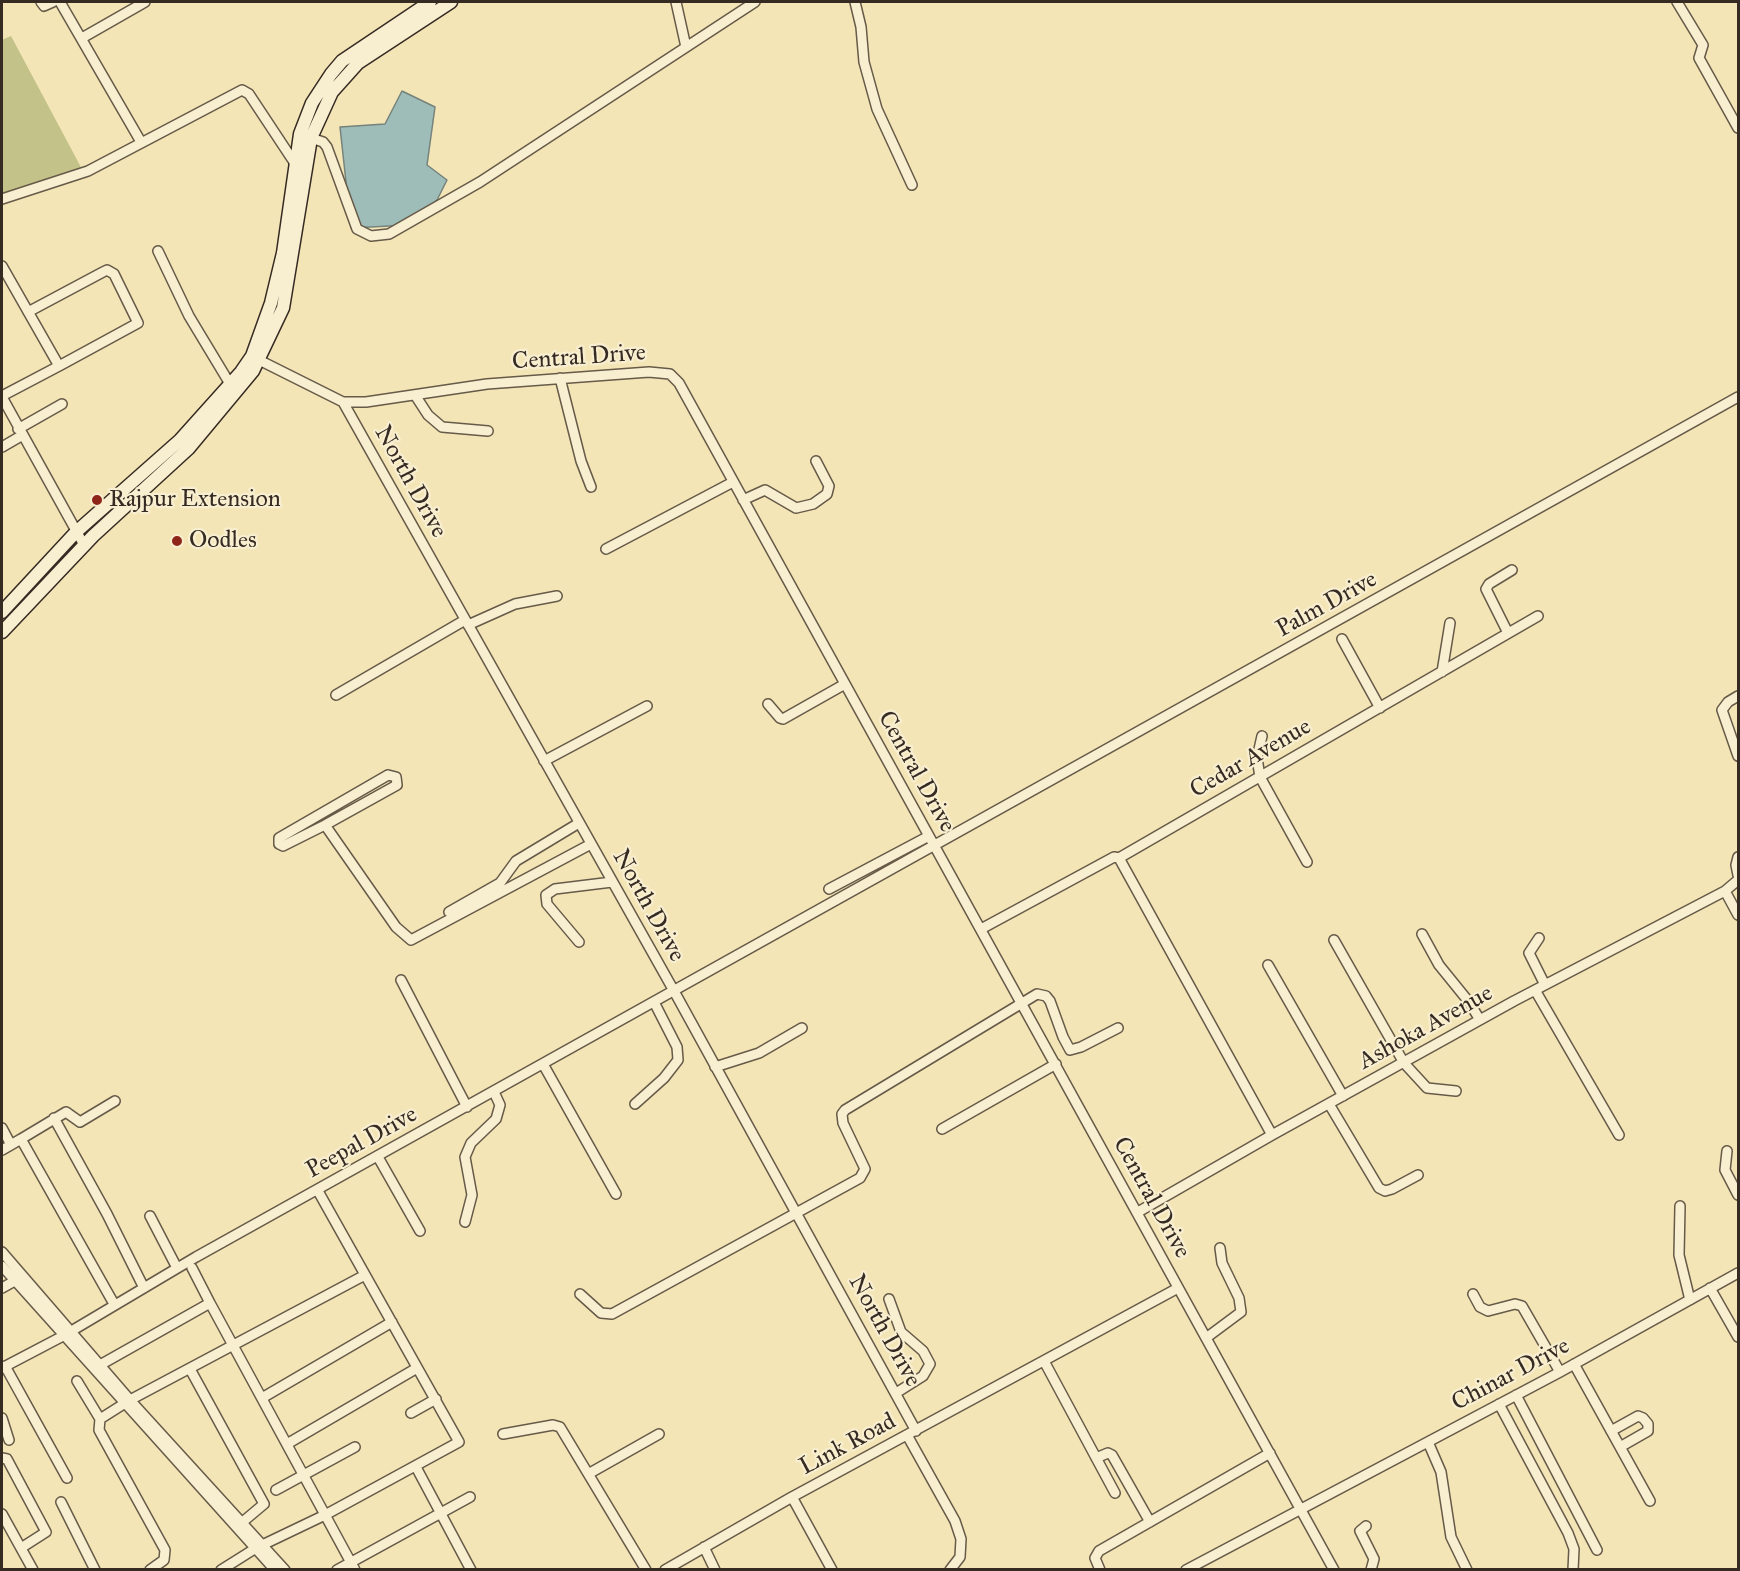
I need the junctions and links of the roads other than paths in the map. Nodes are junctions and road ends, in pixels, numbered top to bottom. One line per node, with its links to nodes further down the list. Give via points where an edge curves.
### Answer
1 (41, 2): 2 (street, via 44,6)
2 (53, 2)
3 (60, 2): 11 (street)
4 (145, 2): 11 (street)
5 (430, 2): 14 (main road, via 342,61 322,86)
6 (451, 2): 14 (main road, via 358,63 332,92)
7 (676, 2): 12 (street)
8 (755, 2): 12 (street)
9 (855, 2): 17 (street, via 864,62 875,100)
10 (1677, 2): 13 (street, via 1702,45 1699,58)
11 (82, 38): 15 (street)
12 (686, 47): 14 (street, via 480,182 389,234 371,236 357,229 327,147)
13 (1738, 128)
14 (306, 136): 16 (main road); 22 (main road, via 284,308)
15 (141, 141): 16 (street, via 242,90 249,94); 18 (street, via 88,171)
16 (294, 162): 22 (main road, via 283,254)
17 (912, 185)
18 (2, 199)
19 (158, 250): 25 (street, via 189,316)
20 (2, 266): 21 (street)
21 (28, 312): 23 (street); 23 (street, via 107,270 114,274 138,323)
22 (256, 358): 25 (main road); 29 (street, Central Drive); 39 (main road, via 189,448)
23 (59, 366): 27 (street)
24 (560, 378): 26 (street, Central Drive); 35 (street, Central Drive, via 670,374 679,383); 36 (street)
25 (230, 384): 38 (main road, via 180,440)
26 (415, 395): 29 (street, Central Drive); 31 (street, via 442,427)
27 (2, 397): 32 (street)
28 (1738, 397): 65 (street, Palm Drive)
29 (343, 402): 45 (street, North Drive)
30 (62, 404): 32 (street)
31 (488, 431)
32 (20, 432): 33 (street); 38 (street)
33 (2, 447)
34 (816, 461): 37 (street, via 829,486 826,494 813,504 796,508 765,490)
35 (734, 482): 37 (street, Central Drive); 40 (street)
36 (591, 487)
37 (743, 500): 51 (street, Central Drive)
38 (76, 532): 39 (street); 43 (main road)
39 (84, 545): 47 (main road)
40 (606, 549)
41 (1512, 570): 48 (street, via 1486,589)
42 (557, 596): 45 (street, via 516,604)
43 (2, 612)
44 (1538, 616): 48 (street, Cedar Avenue)
45 (466, 622): 52 (street); 59 (street, North Drive)
46 (1450, 623): 50 (street)
47 (2, 632)
48 (1508, 633): 50 (street, Cedar Avenue)
49 (1342, 639): 56 (street)
50 (1442, 672): 56 (street, Cedar Avenue)
51 (845, 684): 54 (street, via 783,719); 63 (street, Central Drive)
52 (336, 695)
53 (1738, 696): 58 (street, via 1722,710)
54 (768, 704)
55 (647, 706): 59 (street)
56 (1380, 708): 60 (street, Cedar Avenue)
57 (1262, 736): 60 (street, via 1257,758)
58 (1738, 756)
59 (544, 761): 61 (street, North Drive)
60 (1260, 777): 67 (street, Cedar Avenue); 68 (street)
61 (579, 823): 64 (street, North Drive); 73 (street, via 516,861 500,883)
62 (325, 825): 62 (street, via 283,846 278,843 279,838 388,775 396,777 397,785); 64 (street, via 396,927 411,940)
63 (929, 836): 65 (street, Central Drive); 71 (street)
64 (591, 844): 70 (street, North Drive)
65 (935, 846): 75 (street, Central Drive); 84 (street, Palm Drive)
66 (1738, 856): 69 (street)
67 (1119, 858): 75 (street, Cedar Avenue, via 1114,857); 104 (street)
68 (1307, 862)
69 (1738, 880): 72 (street, Ashoka Avenue)
70 (612, 882): 79 (street, via 555,889 546,895 547,904); 84 (street, North Drive)
71 (830, 889)
72 (1725, 891): 74 (street); 82 (street, Ashoka Avenue)
73 (449, 912)
74 (1738, 915)
75 (981, 929): 86 (street, Central Drive)
76 (1422, 934): 87 (street, via 1439,965)
77 (1539, 938): 82 (street, via 1529,953)
78 (1334, 940): 90 (street)
79 (579, 942)
80 (1268, 965): 96 (street)
81 (401, 980): 100 (street)
82 (1545, 986): 83 (street, Ashoka Avenue)
83 (1535, 990): 87 (street, Ashoka Avenue); 105 (street)
84 (674, 991): 85 (street, Peepal Drive); 93 (street, North Drive)
85 (654, 1002): 91 (street, Peepal Drive); 98 (street, via 677,1047 678,1060)
86 (1021, 1002): 89 (street, via 1037,994 1046,996 1070,1050); 92 (street, Central Drive); 116 (street, via 845,1110 843,1123 865,1173)
87 (1480, 1020): 90 (street, Ashoka Avenue)
88 (802, 1028): 93 (street, via 759,1053)
89 (1119, 1028)
90 (1404, 1063): 94 (street, via 1427,1088); 96 (street, Ashoka Avenue)
91 (543, 1064): 95 (street, Peepal Drive); 113 (street)
92 (1056, 1064): 103 (street); 117 (street, Central Drive)
93 (716, 1067): 116 (street, North Drive)
94 (1456, 1091)
95 (494, 1092): 100 (street, Peepal Drive); 119 (street, via 499,1111 490,1126 471,1143 465,1157 472,1195)
96 (1343, 1096): 99 (street, Ashoka Avenue)
97 (115, 1101): 101 (street, via 80,1122 67,1112)
98 (635, 1104)
99 (1329, 1104): 104 (street, Ashoka Avenue); 111 (street, via 1379,1188 1392,1189)
100 (467, 1107): 110 (street, Peepal Drive)
101 (54, 1118): 106 (street); 131 (street)
102 (2, 1128): 107 (street)
103 (942, 1129)
104 (1272, 1135): 117 (street, Ashoka Avenue)
105 (1619, 1135)
106 (21, 1139): 107 (street); 139 (street)
107 (11, 1145): 108 (street)
108 (2, 1150)
109 (1727, 1151): 114 (street, via 1725,1170)
110 (378, 1157): 112 (street, Peepal Drive); 120 (street)
111 (1418, 1175)
112 (318, 1191): 124 (street, Peepal Drive); 127 (street)
113 (616, 1194)
114 (1738, 1195)
115 (1680, 1206): 137 (street, via 1679,1256)
116 (796, 1212): 134 (street, via 612,1314 601,1313); 153 (street, North Drive)
117 (1138, 1212): 132 (street, Central Drive)
118 (150, 1216): 124 (street)
119 (465, 1222)
120 (420, 1231)
121 (1220, 1248): 143 (street, via 1241,1312)
122 (2, 1252): 128 (street)
123 (2, 1266): 129 (street)
124 (177, 1268): 131 (street, Peepal Drive)
125 (192, 1268): 138 (street)
126 (1738, 1273): 133 (street, Chinar Drive)
127 (365, 1275): 140 (street); 144 (street)
128 (25, 1276): 129 (street); 141 (street)
129 (14, 1281): 130 (street); 141 (street)
130 (2, 1288)
131 (144, 1288): 139 (street, Peepal Drive)
132 (1178, 1288): 143 (street, Central Drive); 145 (street, Link Road)
133 (1710, 1288): 137 (street, Chinar Drive); 142 (street)
134 (580, 1294)
135 (1473, 1294): 151 (street, via 1480,1307 1488,1311 1522,1306)
136 (889, 1299): 153 (street, via 901,1332 923,1351 930,1364 922,1376)
137 (1690, 1300): 146 (street, Chinar Drive)
138 (210, 1303): 144 (street); 147 (street)
139 (114, 1304): 141 (street, Peepal Drive)
140 (392, 1322): 149 (street); 155 (street)
141 (67, 1334): 147 (street); 148 (street, Peepal Drive); 157 (street)
142 (1738, 1337)
143 (1206, 1338): 171 (street, Central Drive)
144 (233, 1347): 150 (street); 155 (street)
145 (1044, 1361): 163 (street, Link Road); 173 (street)
146 (1574, 1364): 151 (street, Chinar Drive); 162 (street)
147 (100, 1365): 157 (street)
148 (3, 1367): 177 (street)
149 (417, 1368): 156 (street); 168 (street)
150 (190, 1369): 157 (street); 189 (street, via 264,1503)
151 (1560, 1372): 154 (street, Chinar Drive)
152 (77, 1381): 161 (street)
153 (896, 1393): 163 (street, North Drive)
154 (1516, 1395): 158 (street, Chinar Drive); 194 (street)
155 (262, 1398): 168 (street)
156 (436, 1399): 159 (street); 174 (street, via 459,1442)
157 (127, 1402): 161 (street); 189 (street)
158 (1499, 1404): 167 (street, Chinar Drive); 214 (street, via 1568,1533 1574,1549)
159 (411, 1413)
160 (2, 1418): 166 (street)
161 (100, 1419): 198 (street, via 99,1430 165,1550 164,1560)
162 (1611, 1431): 170 (street); 170 (street, via 1638,1416 1647,1424 1648,1431)
163 (912, 1433): 181 (street, Link Road); 208 (street, North Drive, via 961,1539 960,1557)
164 (503, 1434): 175 (street, via 560,1427)
165 (659, 1434): 175 (street)
166 (9, 1440)
167 (1428, 1442): 184 (street, Chinar Drive); 213 (street, via 1441,1472 1451,1537)
168 (287, 1444): 176 (street)
169 (355, 1447): 176 (street)
170 (1620, 1447): 182 (street)
171 (1270, 1453): 184 (street, Central Drive); 188 (street)
172 (2, 1458): 193 (street, via 7,1459 46,1532)
173 (1096, 1458): 179 (street); 188 (street, via 1112,1455)
174 (416, 1467): 185 (street); 187 (street)
175 (590, 1473): 204 (street)
176 (304, 1474): 178 (street); 187 (street)
177 (67, 1478)
178 (276, 1490)
179 (1115, 1493)
180 (470, 1497): 185 (street)
181 (792, 1497): 192 (street, Link Road); 207 (street)
182 (1650, 1501)
183 (61, 1502): 197 (street)
184 (1300, 1507): 210 (street, Chinar Drive); 211 (street, Central Drive)
185 (441, 1512): 195 (street); 203 (street)
186 (2, 1514): 193 (street)
187 (325, 1515): 191 (street); 195 (street)
188 (1150, 1521): 209 (street, via 1096,1554)
189 (239, 1524): 191 (street)
190 (1366, 1526): 212 (street, via 1360,1531 1374,1559)
191 (260, 1546): 199 (street); 200 (street); 201 (street)
192 (704, 1547): 205 (street, Link Road); 206 (street)
193 (21, 1548): 196 (street)
194 (1597, 1550)
195 (353, 1566): 202 (street)
196 (33, 1569)
197 (94, 1569)
198 (150, 1569)
199 (221, 1569)
200 (274, 1569)
201 (285, 1569)
202 (337, 1569)
203 (471, 1569)
204 (646, 1569)
205 (665, 1569)
206 (715, 1569)
207 (832, 1569)
208 (950, 1569)
209 (1100, 1569)
210 (1186, 1569)
211 (1334, 1569)
212 (1371, 1569)
213 (1467, 1569)
214 (1573, 1569)

